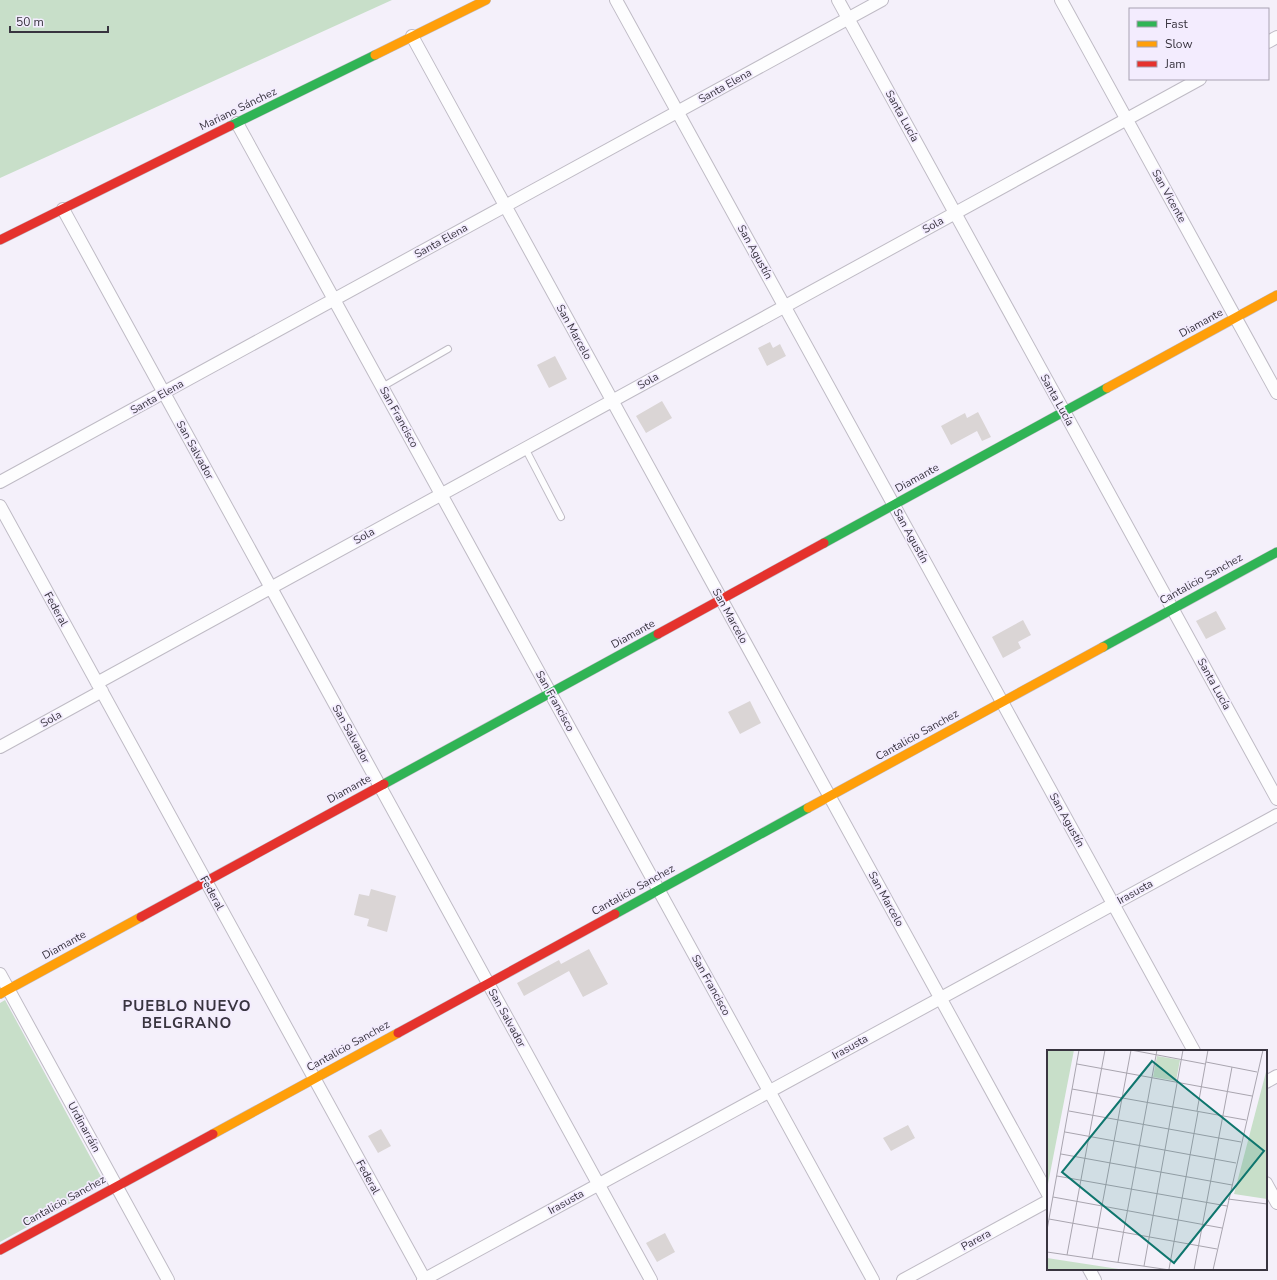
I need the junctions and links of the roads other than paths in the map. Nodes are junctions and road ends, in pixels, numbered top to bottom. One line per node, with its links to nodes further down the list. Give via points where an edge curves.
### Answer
1 (486, 0): 7 (street, Mariano Sánchez)
2 (616, 0): 9 (street, San Agustín)
3 (838, 0): 6 (street, Santa Lucía)
4 (882, 0): 6 (street, Santa Elena)
5 (1061, 0): 10 (street, San Vicente)
6 (848, 18): 9 (street, Santa Elena); 14 (street, Santa Lucía)
7 (412, 36): 11 (street, Mariano Sánchez); 12 (street, San Marcelo)
8 (1198, 80): 10 (street, Sola)
9 (678, 112): 12 (street, Santa Elena); 18 (street, San Agustín)
10 (1127, 119): 14 (street, Sola); 19 (street, San Vicente)
11 (237, 123): 13 (street, Mariano Sánchez); 17 (street, San Francisco)
12 (505, 206): 17 (street, Santa Elena); 24 (street, San Marcelo)
13 (63, 209): 15 (street, Mariano Sánchez); 22 (street, San Salvador)
14 (955, 213): 18 (street, Sola); 25 (street, Santa Lucía)
15 (0, 240)
16 (1277, 295): 19 (street, Diamante)
17 (334, 299): 21 (street, San Francisco); 22 (street, Santa Elena)
18 (785, 306): 24 (street, Sola); 29 (street, San Agustín)
19 (1236, 318): 23 (street, San Vicente); 25 (street, Diamante)
20 (448, 349): 21 (lane)
21 (382, 387): 28 (street, San Francisco)
22 (164, 393): 27 (street, Santa Elena); 33 (street, San Salvador)
23 (1277, 393)
24 (612, 401): 26 (street, Sola); 34 (street, San Marcelo)
25 (1064, 412): 29 (street, Diamante); 35 (street, Santa Lucía)
26 (525, 448): 28 (street, Sola); 31 (lane)
27 (0, 482)
28 (441, 494): 33 (street, Sola); 37 (street, San Francisco)
29 (894, 505): 34 (street, Diamante); 38 (street, San Agustín)
30 (0, 506): 36 (street, Federal)
31 (561, 517)
32 (1277, 552): 35 (street, Cantalicio Sanchez)
33 (270, 588): 36 (street, Sola); 40 (street, San Salvador)
34 (721, 599): 37 (street, Diamante); 41 (street, San Marcelo)
35 (1172, 609): 38 (street, Cantalicio Sanchez); 42 (street, Santa Lucía)
36 (99, 687): 39 (street, Sola); 44 (street, Federal)
37 (550, 693): 40 (street, Diamante); 45 (street, San Francisco)
38 (1002, 702): 41 (street, Cantalicio Sanchez); 46 (street, San Agustín)
39 (0, 747)
40 (379, 786): 44 (street, Diamante); 48 (street, San Salvador)
41 (830, 796): 45 (street, Cantalicio Sanchez); 50 (street, San Marcelo)
42 (1277, 799)
43 (1277, 815): 46 (street, Irasusta)
44 (206, 881): 49 (street, Diamante); 53 (street, Federal)
45 (658, 890): 48 (street, Cantalicio Sanchez); 55 (street, San Francisco)
46 (1113, 904): 50 (street, Irasusta); 51 (street, San Agustín)
47 (0, 974): 49 (street, Urdinarráin)
48 (488, 983): 53 (street, Cantalicio Sanchez); 56 (street, San Salvador)
49 (4, 991): 58 (street, Urdinarráin)
50 (940, 998): 55 (street, Irasusta); 59 (street, San Marcelo)
51 (1193, 1050)
52 (1277, 1076): 54 (street)
53 (314, 1078): 58 (street, Cantalicio Sanchez); 65 (street, Federal)
54 (1267, 1081)
55 (769, 1092): 56 (street, Irasusta); 67 (street, San Francisco)
56 (598, 1185): 65 (street, Irasusta); 66 (street, San Salvador)
57 (1267, 1185): 61 (street)
58 (116, 1187): 62 (street, Cantalicio Sanchez); 64 (street, Urdinarráin)
59 (1047, 1192)
60 (1047, 1202): 68 (street, Parera)
61 (1277, 1203)
62 (0, 1250)
63 (1090, 1270): 69 (street)
64 (168, 1280)
65 (424, 1280)
66 (650, 1280)
67 (873, 1280)
68 (904, 1280)
69 (1095, 1280)

